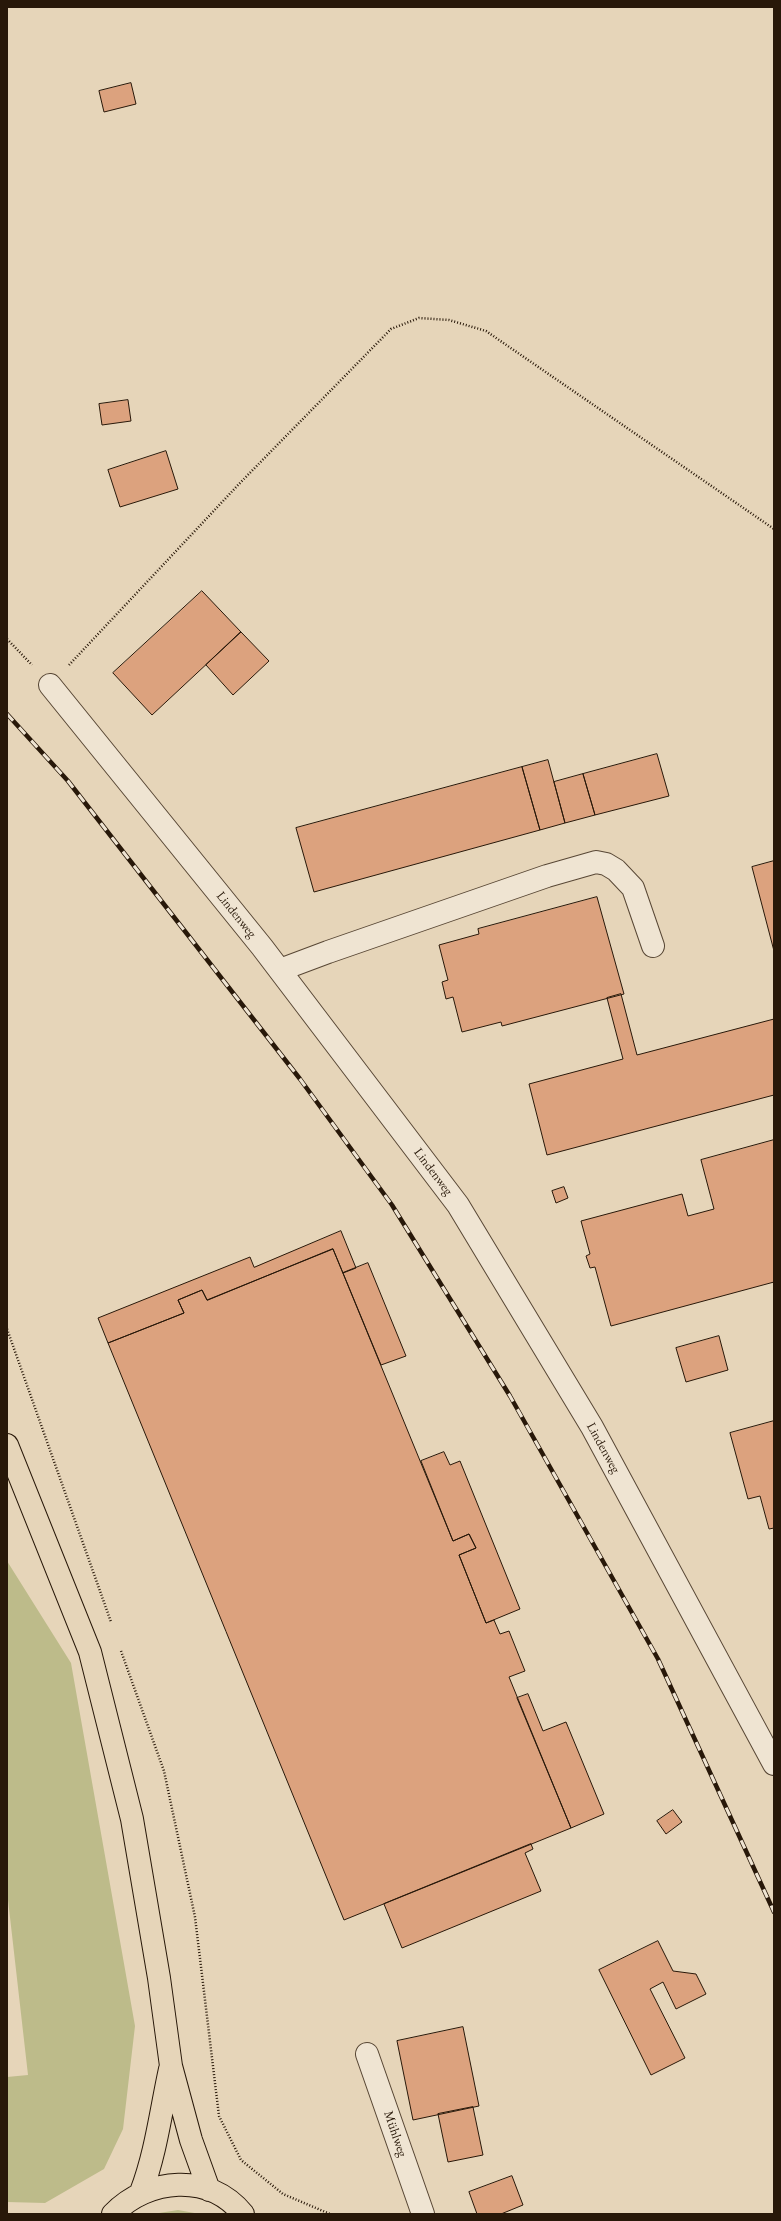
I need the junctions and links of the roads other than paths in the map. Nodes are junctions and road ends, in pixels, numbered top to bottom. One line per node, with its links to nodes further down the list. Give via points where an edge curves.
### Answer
1 (50, 685): 3 (street, Lindenweg)
2 (653, 946): 3 (street, via 633,888 616,870 596,862 524,884)
3 (280, 970): 5 (street, Lindenweg, via 458,1206 592,1427)
4 (7, 1445): 7 (main road, via 90,1652 132,1819)
5 (774, 1764)
6 (366, 2054): 12 (street, Mühlweg)
7 (171, 2066): 8 (main road, via 191,2140); 9 (main road, via 151,2165)
8 (209, 2190): 9 (main road, via 171,2185); 11 (main road, via 225,2198)
9 (141, 2192): 10 (main road)
10 (113, 2214)
11 (243, 2214)
12 (423, 2214)

